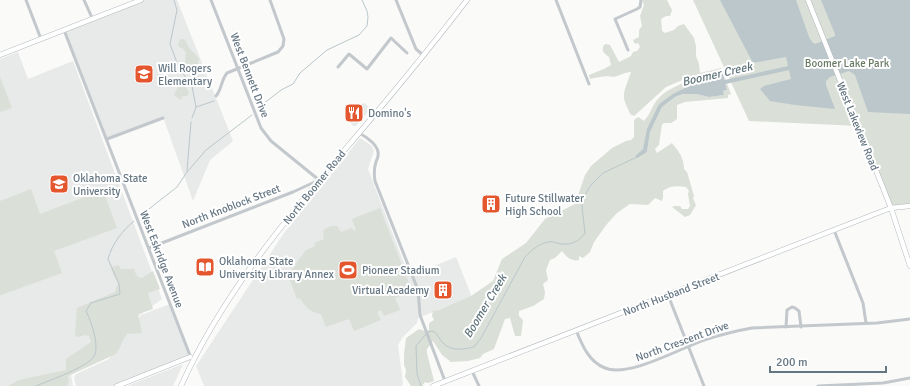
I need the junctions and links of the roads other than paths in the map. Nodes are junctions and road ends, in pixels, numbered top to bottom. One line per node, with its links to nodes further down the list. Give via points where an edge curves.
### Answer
1 (26, 0): 13 (street)
2 (84, 0): 11 (street)
3 (141, 0): 11 (main road)
4 (210, 0): 19 (street, West Bennett Drive)
5 (270, 0): 19 (street, via 284,44 278,52)
6 (396, 0): 17 (street, via 416,49)
7 (556, 0): 20 (street)
8 (641, 0): 14 (street, via 640,7 615,19)
9 (808, 0): 27 (main road, West Lakeview Road)
10 (465, 1): 17 (main road, North Boomer Road)
11 (93, 20): 12 (main road)
12 (64, 30): 13 (main road); 24 (street, West Eskridge Avenue)
13 (41, 39): 16 (main road)
14 (628, 50)
15 (407, 53): 18 (street, via 392,38 367,69 349,54)
16 (0, 55)
17 (423, 55): 23 (main road, North Boomer Road)
18 (338, 67)
19 (238, 68): 21 (street, via 225,76); 25 (street, West Bennett Drive, via 261,128 271,141)
20 (589, 84)
21 (216, 96)
22 (163, 118): 24 (street)
23 (359, 133): 25 (main road, North Boomer Road); 42 (street, via 365,135 378,151 375,181 418,290 420,315)
24 (107, 139): 29 (street, West Eskridge Avenue)
25 (319, 180): 29 (street, North Knoblock Street); 39 (main road, North Boomer Road, via 250,268)
26 (910, 206): 27 (main road, North Husband Street)
27 (891, 208): 28 (main road, North Husband Street); 30 (main road, West Lakeview Road)
28 (834, 230): 32 (main road, North Husband Street); 34 (street, via 863,303)
29 (149, 248): 39 (street, West Eskridge Avenue)
30 (909, 259): 31 (main road, West Lakeview Road)
31 (910, 266)
32 (668, 295): 37 (main road, North Husband Street); 38 (street)
33 (910, 319): 34 (street, North Crescent Drive)
34 (866, 323): 36 (street, North Crescent Drive)
35 (786, 327): 36 (street, North Crescent Drive); 36 (street, via 787,310 792,307 799,311); 38 (street, North Crescent Drive, via 738,330)
36 (801, 327)
37 (576, 330): 38 (street, North Crescent Drive, via 583,347 592,359 605,369 630,369); 40 (main road, North Husband Street)
38 (688, 346): 47 (street)
39 (191, 359): 43 (main road); 44 (main road, North Boomer Road)
40 (472, 371): 42 (main road, North Husband Street); 46 (street)
41 (910, 378): 48 (street, via 883,383)
42 (445, 381): 45 (main road, North Husband Street)
43 (117, 386)
44 (181, 386)
45 (433, 386)
46 (479, 386)
47 (704, 386)
48 (818, 386)

